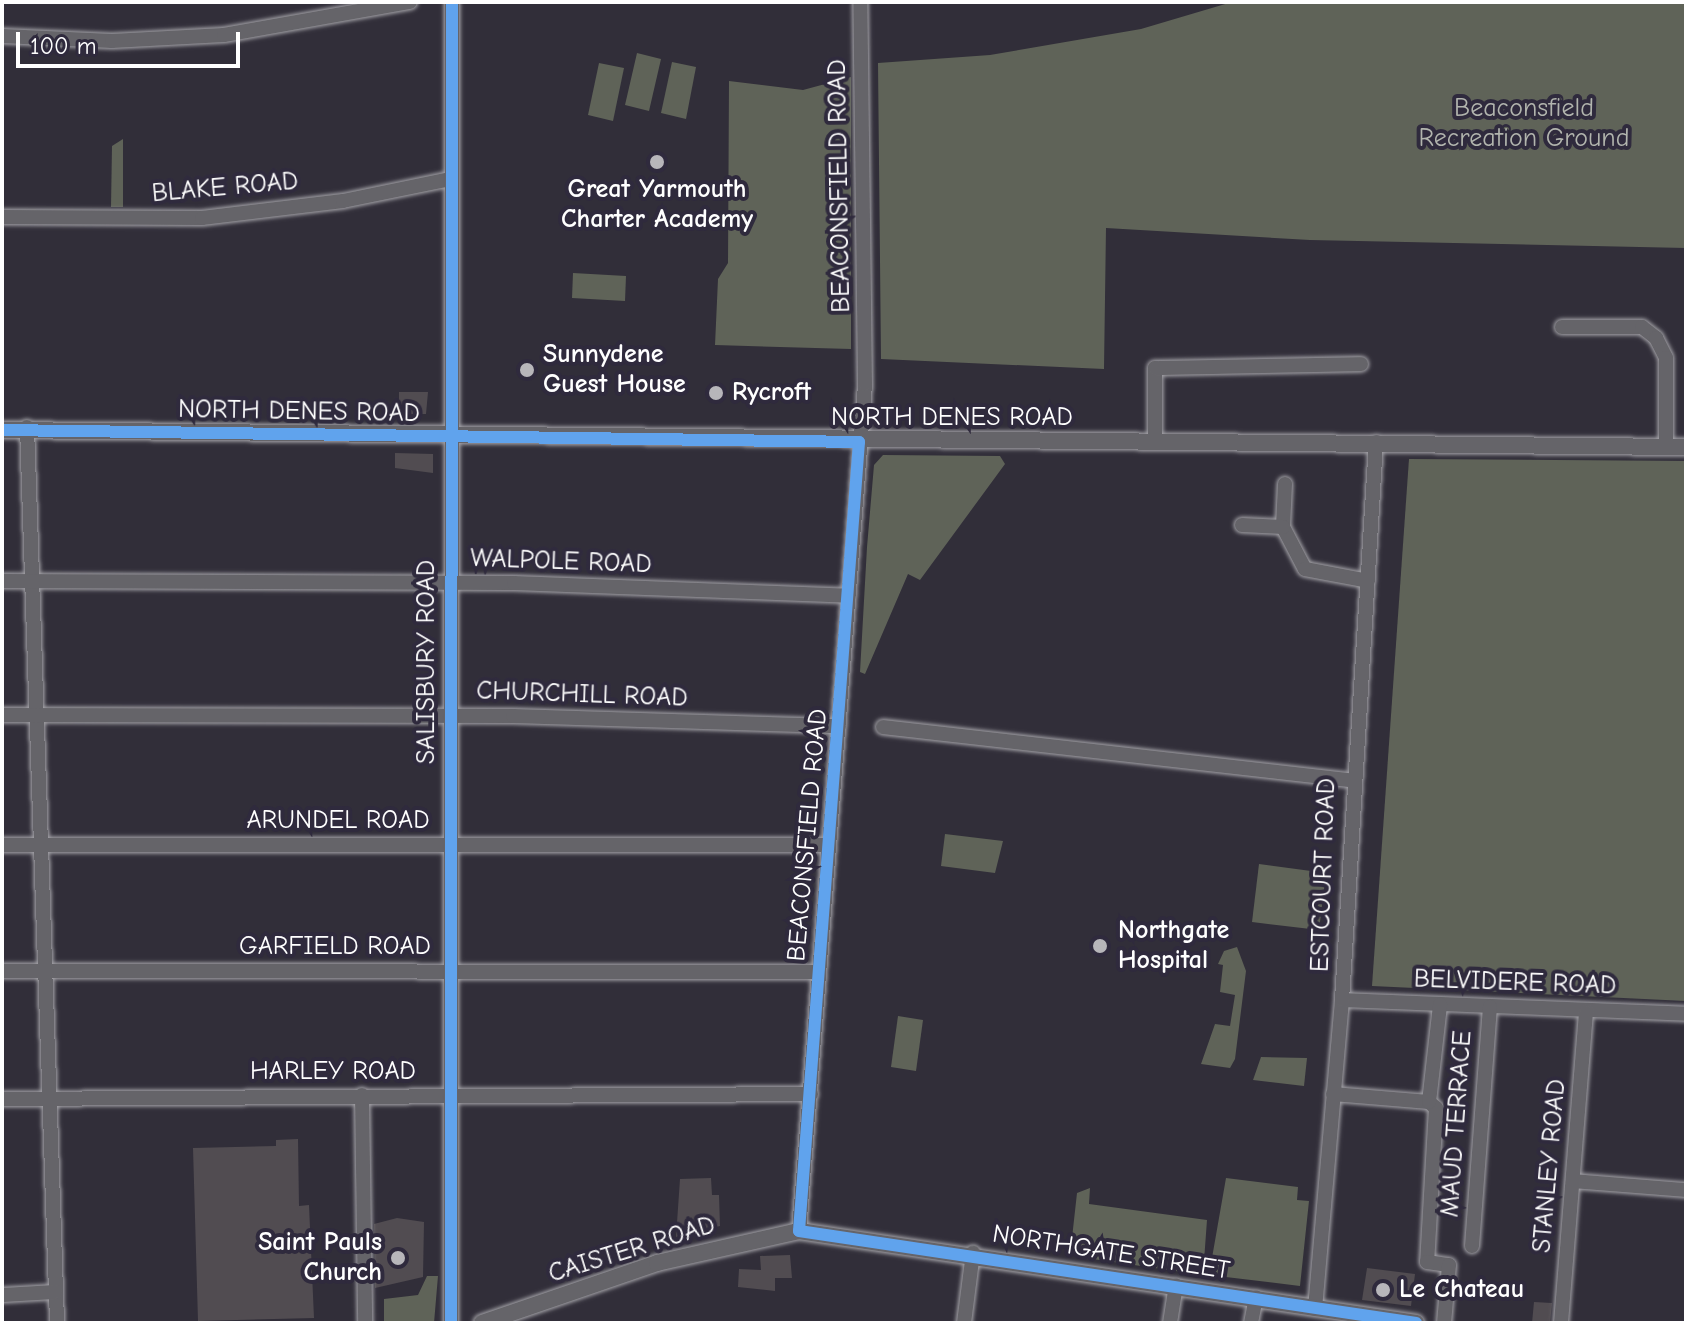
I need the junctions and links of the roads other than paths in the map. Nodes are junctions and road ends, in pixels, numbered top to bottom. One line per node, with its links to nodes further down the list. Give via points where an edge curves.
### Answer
1 (410, 2): 4 (street, via 224,35 112,41)
2 (452, 2): 5 (street, SALISBURY ROAD)
3 (860, 2): 12 (street, BEACONSFIELD ROAD, via 867,229)
4 (2, 36)
5 (450, 179): 6 (street, BLAKE ROAD, via 343,201 202,218); 11 (street, SALISBURY ROAD)
6 (2, 217)
7 (1562, 327): 15 (street, via 1642,327 1656,338 1666,358)
8 (1361, 364): 13 (street, via 1155,368)
9 (27, 427): 10 (street, NORTH DENES ROAD); 11 (street, NORTH DENES ROAD); 21 (street)
10 (2, 430)
11 (452, 436): 12 (street, NORTH DENES ROAD); 23 (street, SALISBURY ROAD)
12 (859, 442): 13 (street, NORTH DENES ROAD); 24 (street, BEACONSFIELD ROAD)
13 (1155, 442): 14 (street, NORTH DENES ROAD)
14 (1376, 442): 15 (street, NORTH DENES ROAD); 22 (street, ESTCOURT ROAD)
15 (1666, 447): 16 (street, NORTH DENES ROAD)
16 (1686, 447)
17 (1285, 484): 19 (street)
18 (1242, 525): 19 (street)
19 (1283, 527): 22 (street, via 1313,574)
20 (2, 581): 21 (street, WALPOLE ROAD)
21 (31, 581): 23 (street, WALPOLE ROAD); 26 (street)
22 (1368, 581): 30 (street, ESTCOURT ROAD)
23 (448, 583): 24 (street, WALPOLE ROAD); 27 (street, SALISBURY ROAD)
24 (849, 596): 28 (street, BEACONSFIELD ROAD)
25 (2, 715): 26 (street, CHURCHILL ROAD)
26 (35, 715): 27 (street, CHURCHILL ROAD); 31 (street)
27 (448, 716): 28 (street, CHURCHILL ROAD); 33 (street, SALISBURY ROAD)
28 (839, 726): 34 (street, BEACONSFIELD ROAD)
29 (883, 727): 30 (street)
30 (1351, 780): 39 (street, ESTCOURT ROAD, via 1356,808)
31 (39, 844): 32 (street, ARUNDEL ROAD); 33 (street, ARUNDEL ROAD); 35 (street)
32 (2, 845)
33 (449, 845): 34 (street, ARUNDEL ROAD); 36 (street, SALISBURY ROAD)
34 (828, 845): 38 (street, BEACONSFIELD ROAD)
35 (44, 970): 36 (street, GARFIELD ROAD); 37 (street, GARFIELD ROAD); 48 (street)
36 (448, 970): 38 (street, GARFIELD ROAD); 47 (street, SALISBURY ROAD)
37 (2, 971)
38 (819, 972): 44 (street, BEACONSFIELD ROAD)
39 (1342, 1000): 40 (street, BELVIDERE ROAD); 45 (street, ESTCOURT ROAD)
40 (1440, 1005): 41 (street, BELVIDERE ROAD); 50 (street)
41 (1490, 1007): 42 (street, BELVIDERE ROAD); 54 (street, MAUD TERRACE)
42 (1586, 1012): 43 (street, BELVIDERE ROAD); 51 (street, STANLEY ROAD)
43 (1686, 1014)
44 (811, 1094): 47 (street, HARLEY ROAD); 53 (street, BEACONSFIELD ROAD)
45 (1333, 1094): 50 (street); 60 (street, ESTCOURT ROAD)
46 (362, 1095): 47 (street, HARLEY ROAD); 48 (street, HARLEY ROAD); 62 (street)
47 (448, 1096): 63 (street, SALISBURY ROAD)
48 (47, 1097): 49 (street, HARLEY ROAD); 57 (street)
49 (2, 1099)
50 (1429, 1102): 69 (street, via 1436,1108 1427,1262 1449,1265)
51 (1573, 1181): 52 (street); 70 (street, STANLEY ROAD)
52 (1686, 1190)
53 (799, 1231): 55 (street, NORTHGATE STREET); 64 (street, CAISTER ROAD, via 657,1263)
54 (1472, 1246)
55 (973, 1253): 56 (street, NORTHGATE STREET); 65 (street)
56 (1176, 1285): 59 (street, NORTHGATE STREET); 66 (street)
57 (56, 1292): 58 (street); 61 (street)
58 (2, 1295)
59 (1256, 1297): 60 (street, NORTHGATE STREET); 67 (street)
60 (1315, 1309): 68 (street, NORTHGATE STREET)
61 (57, 1323)
62 (365, 1323)
63 (451, 1323)
64 (482, 1323)
65 (964, 1323)
66 (1170, 1323)
67 (1251, 1323)
68 (1415, 1323)
69 (1444, 1323)
70 (1561, 1323)

